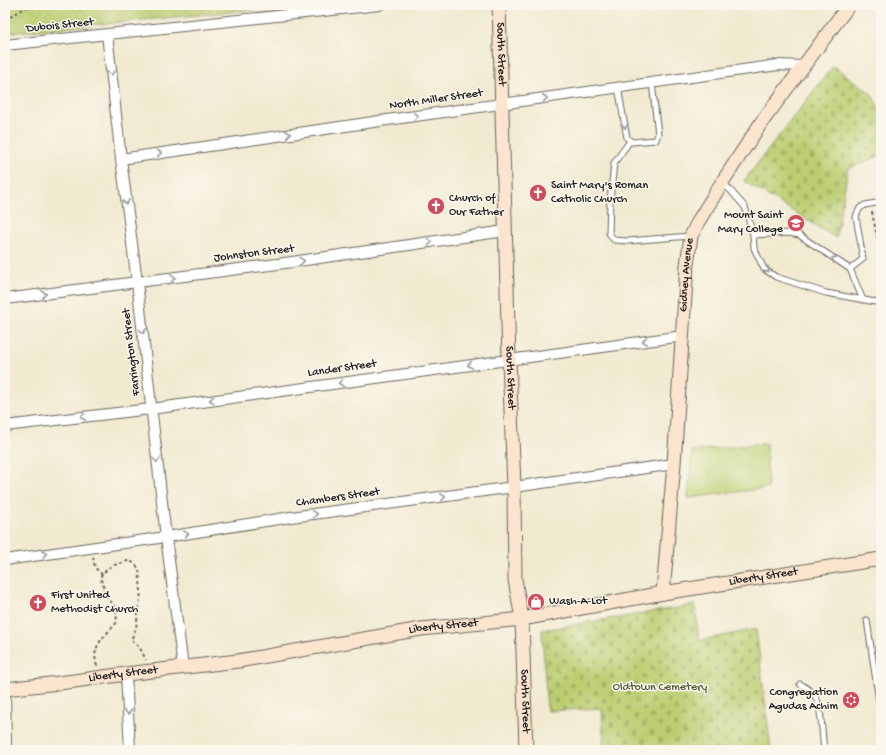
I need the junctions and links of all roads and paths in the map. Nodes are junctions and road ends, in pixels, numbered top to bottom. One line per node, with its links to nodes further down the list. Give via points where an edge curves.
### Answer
1 (30, 5): 5 (path)
2 (379, 5): 6 (street, Dubois Street)
3 (499, 5): 11 (street, South Street)
4 (849, 5): 8 (street, Gidney Avenue)
5 (5, 20)
6 (106, 34): 7 (street, Dubois Street); 13 (street, Farrington Street, one-way to 13)
7 (5, 45)
8 (804, 66): 9 (street, North Miller Street, via 778,65); 14 (street, Gidney Avenue, via 761,123)
9 (652, 83): 10 (street, North Miller Street); 12 (lane, via 658,134 656,140)
10 (618, 87): 11 (street, North Miller Street, one-way to 10); 12 (lane, one-way to 12, via 627,138)
11 (502, 104): 13 (street, North Miller Street, one-way to 11); 17 (street, South Street)
12 (630, 141): 19 (lane, via 614,163 609,233 614,240 628,241)
13 (120, 159): 23 (street, Farrington Street, one-way to 23)
14 (723, 181): 18 (lane, via 745,207); 19 (street, Gidney Avenue)
15 (881, 202): 22 (lane, via 865,205 856,216 863,259)
16 (877, 211): 20 (path, via 872,211)
17 (505, 231): 23 (street, Johnston Street, one-way to 17); 28 (street, South Street)
18 (753, 235): 22 (lane, one-way to 18, via 799,235); 25 (lane, one-way to 25, via 754,248 764,269 776,277 826,293)
19 (691, 236): 27 (street, Gidney Avenue)
20 (881, 252): 21 (path)
21 (881, 256)
22 (850, 269): 25 (lane)
23 (137, 282): 24 (street, Johnston Street, one-way to 23); 29 (street, Farrington Street, one-way to 29)
24 (5, 299)
25 (863, 300): 26 (lane)
26 (881, 303)
27 (683, 336): 28 (street, Lander Street, one-way to 28); 31 (street, Gidney Avenue)
28 (509, 360): 29 (street, Lander Street, one-way to 29); 32 (street, South Street)
29 (151, 409): 30 (street, Lander Street, one-way to 30); 33 (street, Farrington Street, one-way to 33)
30 (5, 426)
31 (674, 464): 32 (street, Chambers Street); 38 (street, Gidney Avenue)
32 (514, 487): 33 (street, Chambers Street, one-way to 32, via 291,517); 39 (street, South Street, via 515,580)
33 (166, 537): 34 (street, Chambers Street); 43 (street, Farrington Street)
34 (92, 548): 36 (street, Chambers Street, one-way to 34); 37 (path, via 95,568)
35 (881, 559): 38 (street, Liberty Street)
36 (5, 560)
37 (102, 574): 41 (path, via 111,566 126,561 132,562 139,569 141,592 136,628 131,640 140,648); 42 (path, via 100,578 104,594 114,605 117,622 99,643 96,651)
38 (663, 593): 39 (street, Liberty Street)
39 (522, 619): 43 (street, Liberty Street, via 421,629 238,661); 50 (street, South Street)
40 (867, 620): 47 (lane)
41 (146, 660)
42 (98, 666)
43 (183, 667): 44 (street, Liberty Street)
44 (126, 674): 46 (street, Liberty Street); 49 (street, one-way to 49)
45 (800, 684): 51 (lane, via 815,696 818,703)
46 (5, 688): 48 (street)
47 (881, 715)
48 (6, 750)
49 (130, 750)
50 (526, 750)
51 (824, 750)

